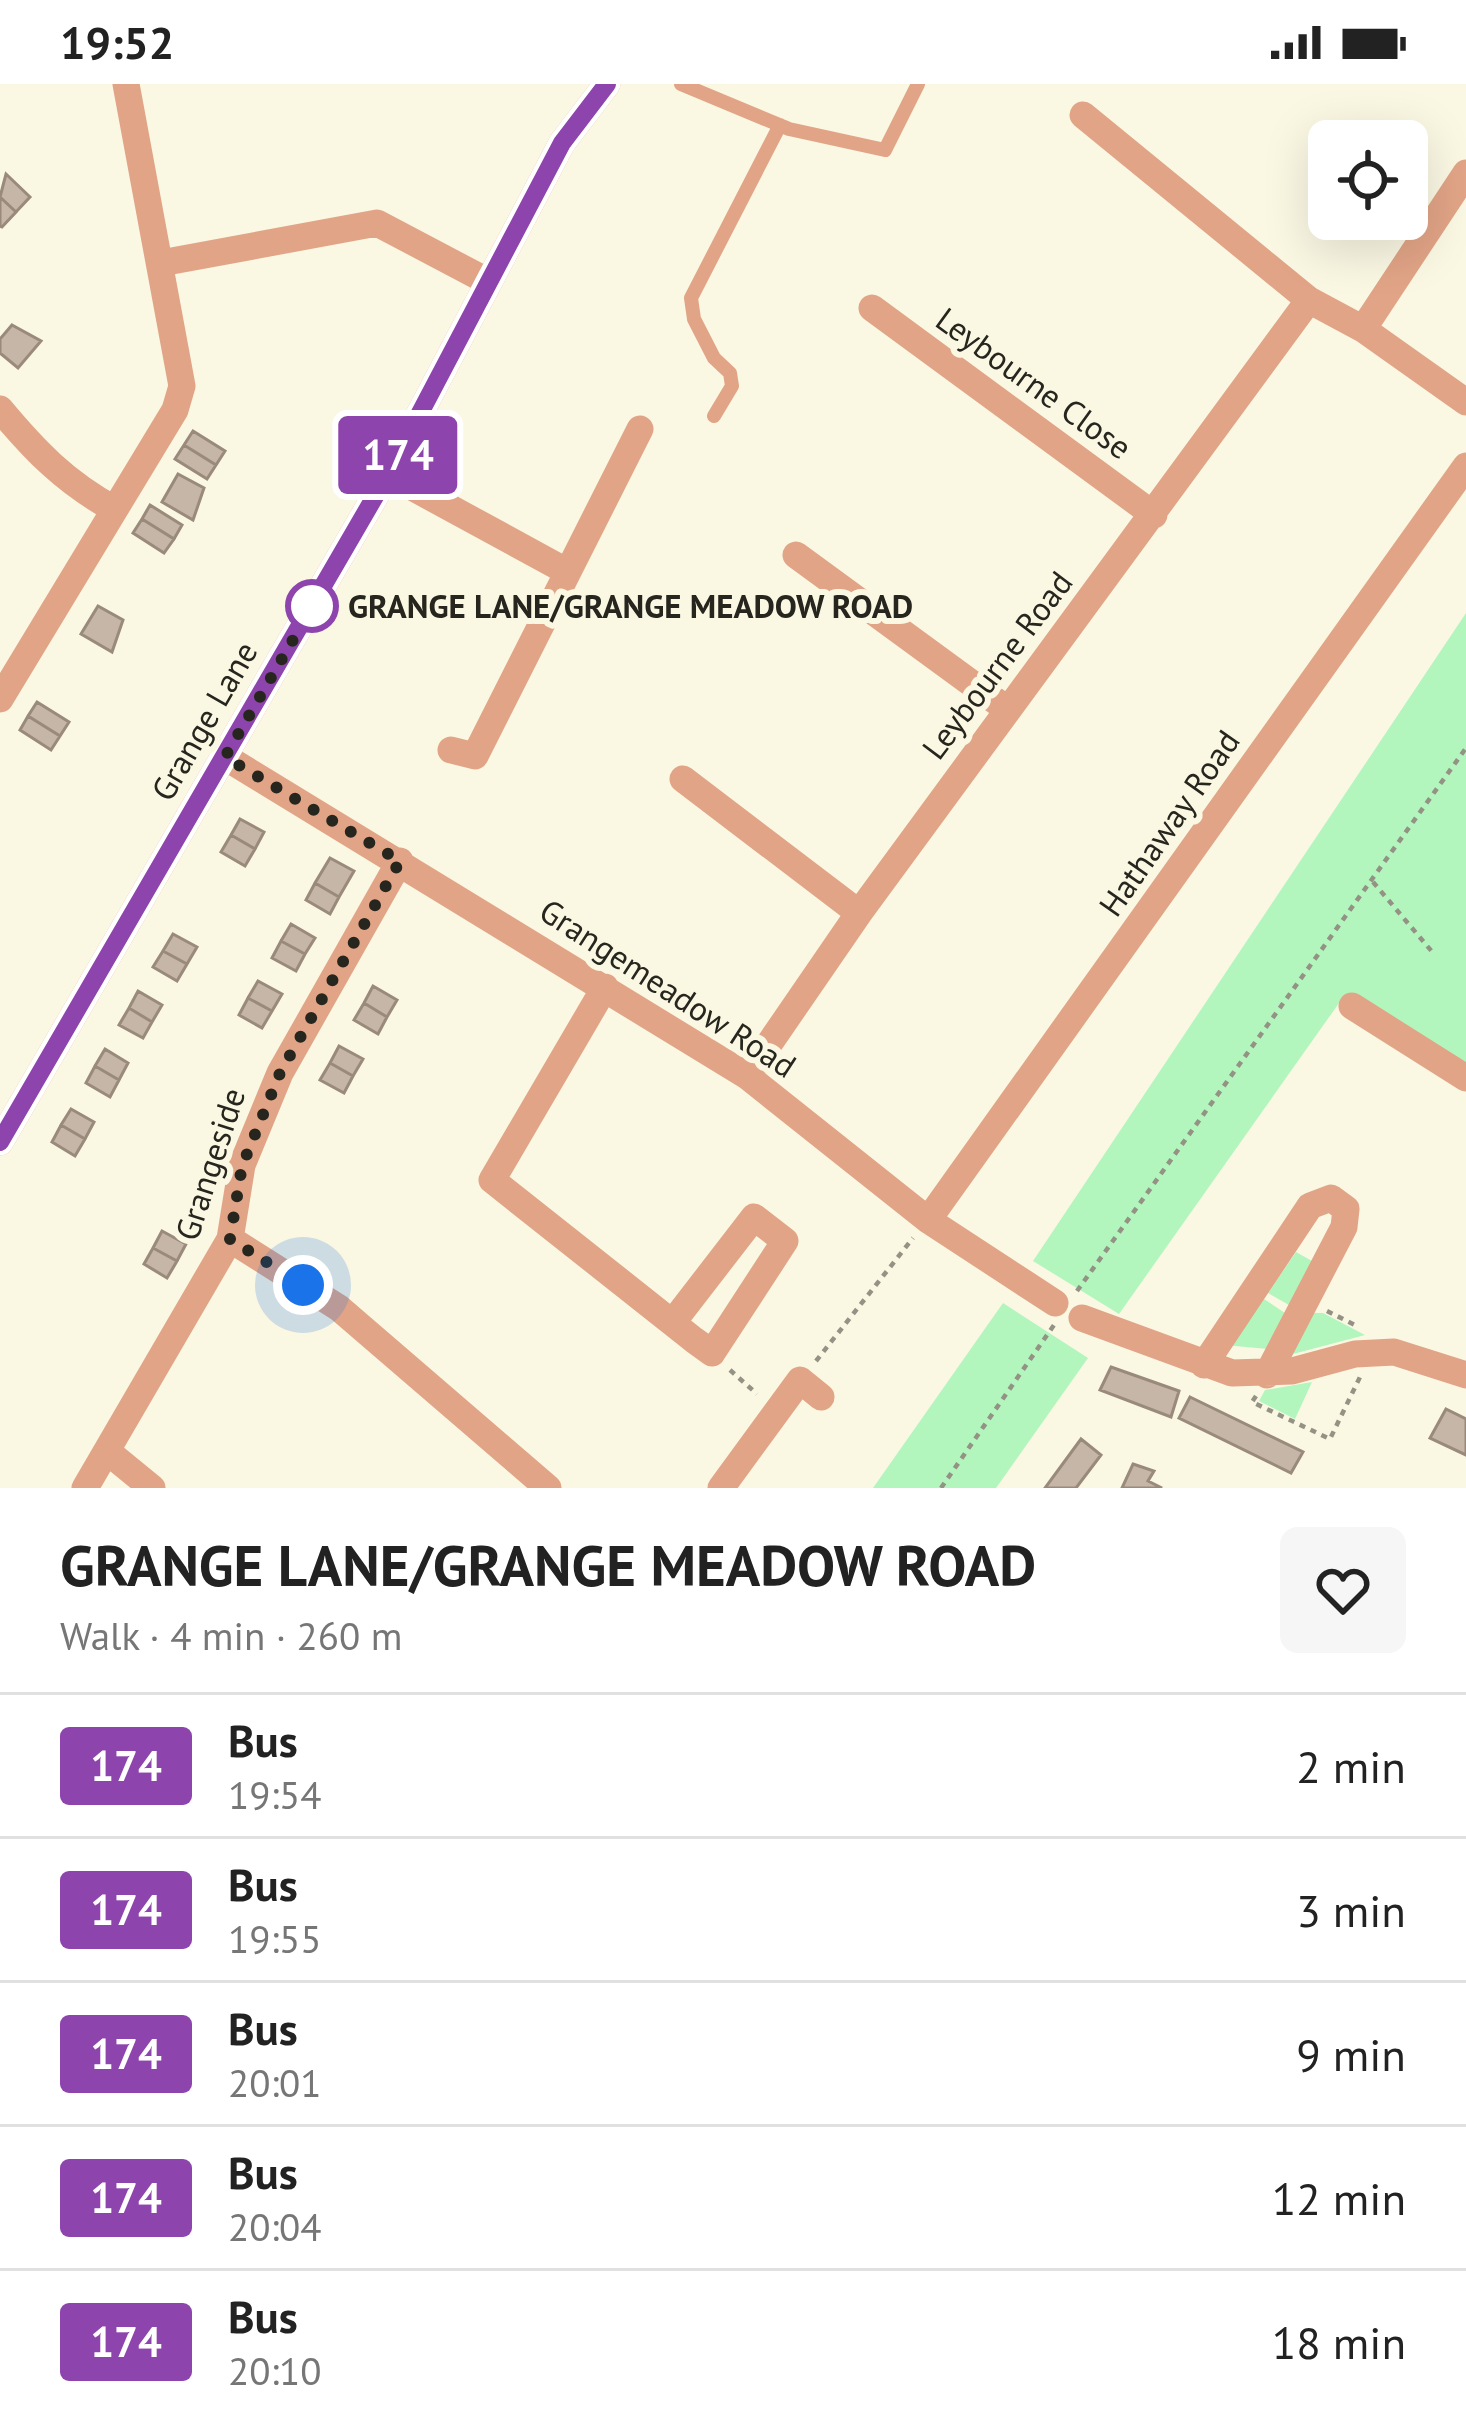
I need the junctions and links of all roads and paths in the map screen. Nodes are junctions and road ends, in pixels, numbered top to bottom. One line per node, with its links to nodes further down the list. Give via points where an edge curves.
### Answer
1 (126, 84): 8 (street)
2 (608, 84): 9 (street, Grange Lane, via 562,143)
3 (681, 84): 6 (lane)
4 (918, 84): 6 (lane, via 885,150)
5 (1083, 115): 10 (street)
6 (780, 124): 15 (lane, via 691,298 714,358 730,373 732,386)
7 (1466, 173): 12 (street)
8 (161, 263): 9 (street, via 377,223); 19 (street, via 182,386)
9 (487, 281): 18 (street, Grange Lane)
10 (1309, 300): 12 (street); 20 (street, Leybourne Road)
11 (872, 308): 20 (street, Leybourne Close)
12 (1363, 329): 13 (street)
13 (1466, 402)
14 (0, 409): 19 (street, via 72,486)
15 (714, 416)
16 (640, 429): 22 (street)
17 (1466, 466): 38 (street, Hathaway Road)
18 (388, 474): 22 (street); 27 (street, Grange Lane)
19 (114, 509): 23 (street)
20 (1154, 515): 24 (street, Leybourne Road)
21 (796, 555): 24 (street)
22 (566, 571): 26 (street, via 475,756)
23 (4, 685)
24 (1008, 710): 31 (street, Leybourne Road)
25 (1466, 748): 30 (path)
26 (451, 750)
27 (225, 757): 29 (street, Grangemeadow Road); 37 (street, Grange Lane)
28 (682, 779): 31 (street)
29 (400, 861): 33 (street, Grangemeadow Road); 39 (street, Grangeside, via 280,1073 242,1166)
30 (1373, 882): 32 (path); 40 (path)
31 (859, 914): 35 (street, Leybourne Road)
32 (1434, 954)
33 (604, 987): 35 (street, Grangemeadow Road); 43 (street, via 492,1180)
34 (1352, 1006): 36 (street)
35 (747, 1076): 38 (street, Grangemeadow Road)
36 (1466, 1078)
37 (0, 1142)
38 (928, 1220): 41 (street, Grangemeadow Road); 49 (path)
39 (230, 1239): 51 (street, Grangeside); 54 (street, via 339,1308)
40 (1093, 1270)
41 (1055, 1303)
42 (1082, 1318): 46 (street)
43 (673, 1322): 44 (street); 44 (street, via 754,1217 785,1241)
44 (712, 1353): 50 (path)
45 (1031, 1357): 56 (path)
46 (1204, 1365): 48 (street); 48 (street, via 1310,1206 1331,1198 1346,1209 1344,1227)
47 (1465, 1374): 48 (street, via 1374,1352)
48 (1267, 1375)
49 (810, 1389): 50 (street)
50 (779, 1414): 55 (street)
51 (108, 1452): 52 (street, Grangeside); 53 (street)
52 (85, 1488)
53 (152, 1488)
54 (548, 1488)
55 (721, 1488)
56 (940, 1488)

